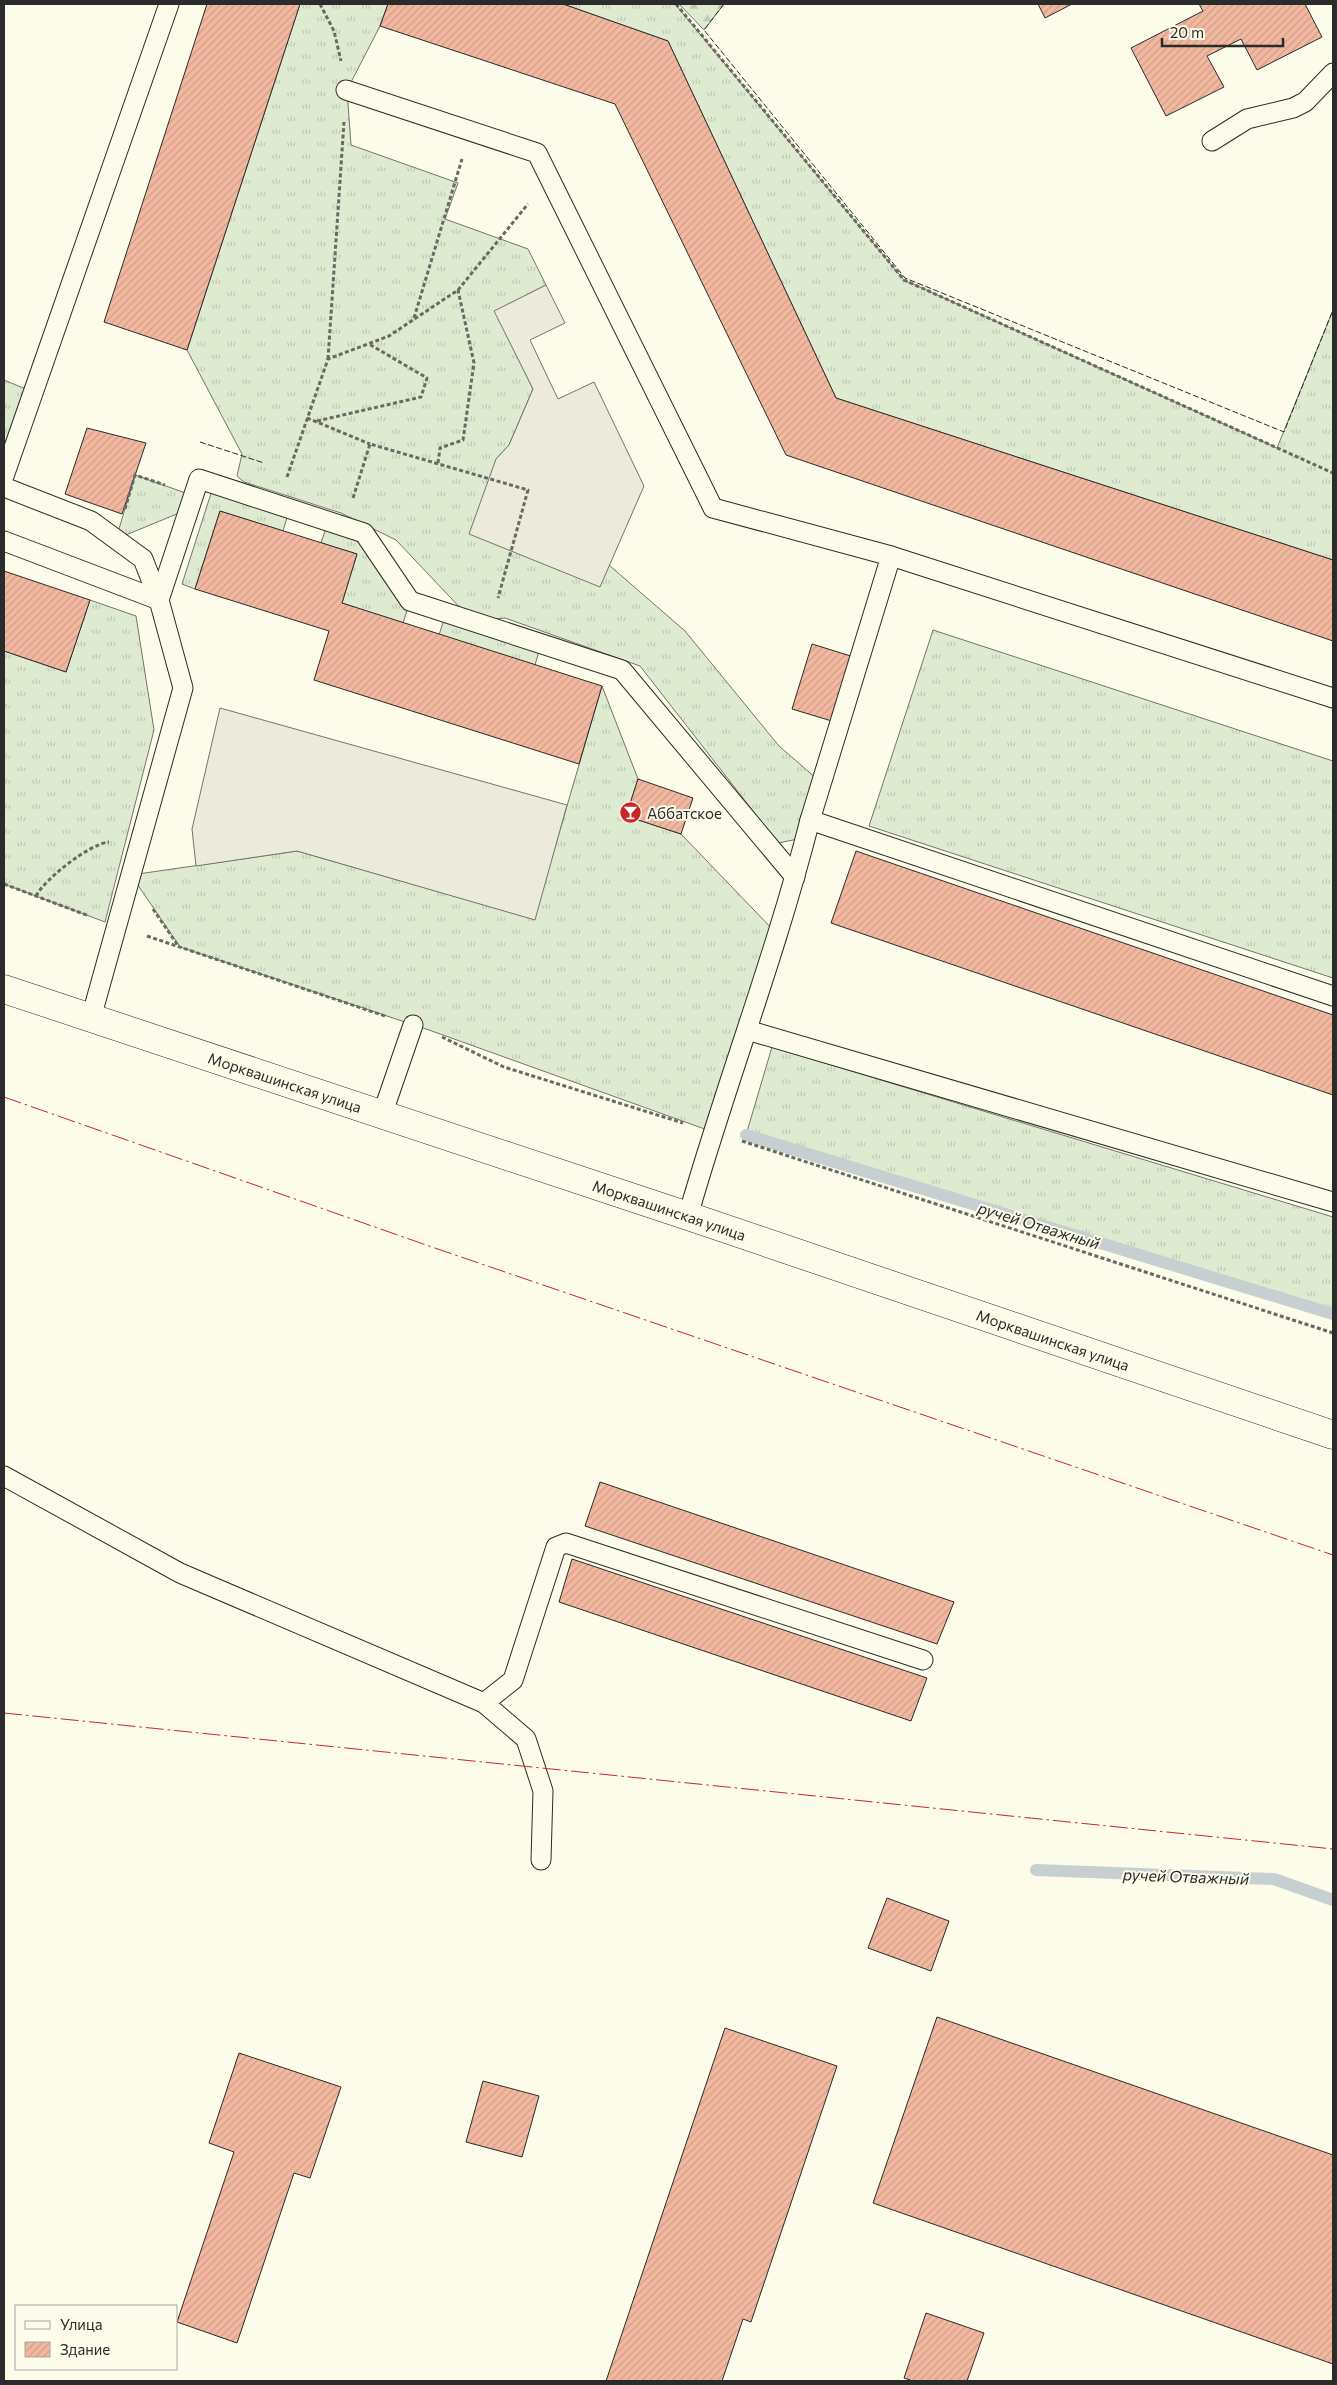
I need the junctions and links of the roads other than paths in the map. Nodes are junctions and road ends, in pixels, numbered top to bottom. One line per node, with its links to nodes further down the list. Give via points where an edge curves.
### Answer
1 (169, 4): 5 (lane)
2 (1333, 73): 4 (lane, via 1306,102 1247,119)
3 (346, 90): 8 (lane, via 537,153 713,508)
4 (1212, 141)
5 (4, 476)
6 (4, 488): 9 (lane, via 91,521 116,539 143,559)
7 (4, 542): 9 (lane)
8 (891, 556): 10 (lane); 11 (lane)
9 (159, 600): 12 (lane, via 200,479 364,533 410,601 622,670); 15 (lane, via 183,688)
10 (1333, 698)
11 (810, 820): 12 (lane); 14 (lane)
12 (795, 878): 17 (lane)
13 (4, 989): 15 (street, Морквашинская улица)
14 (1333, 996)
15 (90, 1018): 18 (street, Морквашинская улица)
16 (413, 1025): 18 (lane)
17 (747, 1030): 19 (lane); 20 (lane)
18 (382, 1115): 20 (street, Морквашинская улица)
19 (1333, 1202)
20 (688, 1216): 21 (street, Морквашинская улица)
21 (1333, 1435)
22 (4, 1476): 24 (lane, via 180,1573)
23 (923, 1660): 24 (lane, via 566,1543 556,1548 513,1680)
24 (484, 1704): 25 (lane, via 526,1739 543,1792)
25 (541, 1860)

